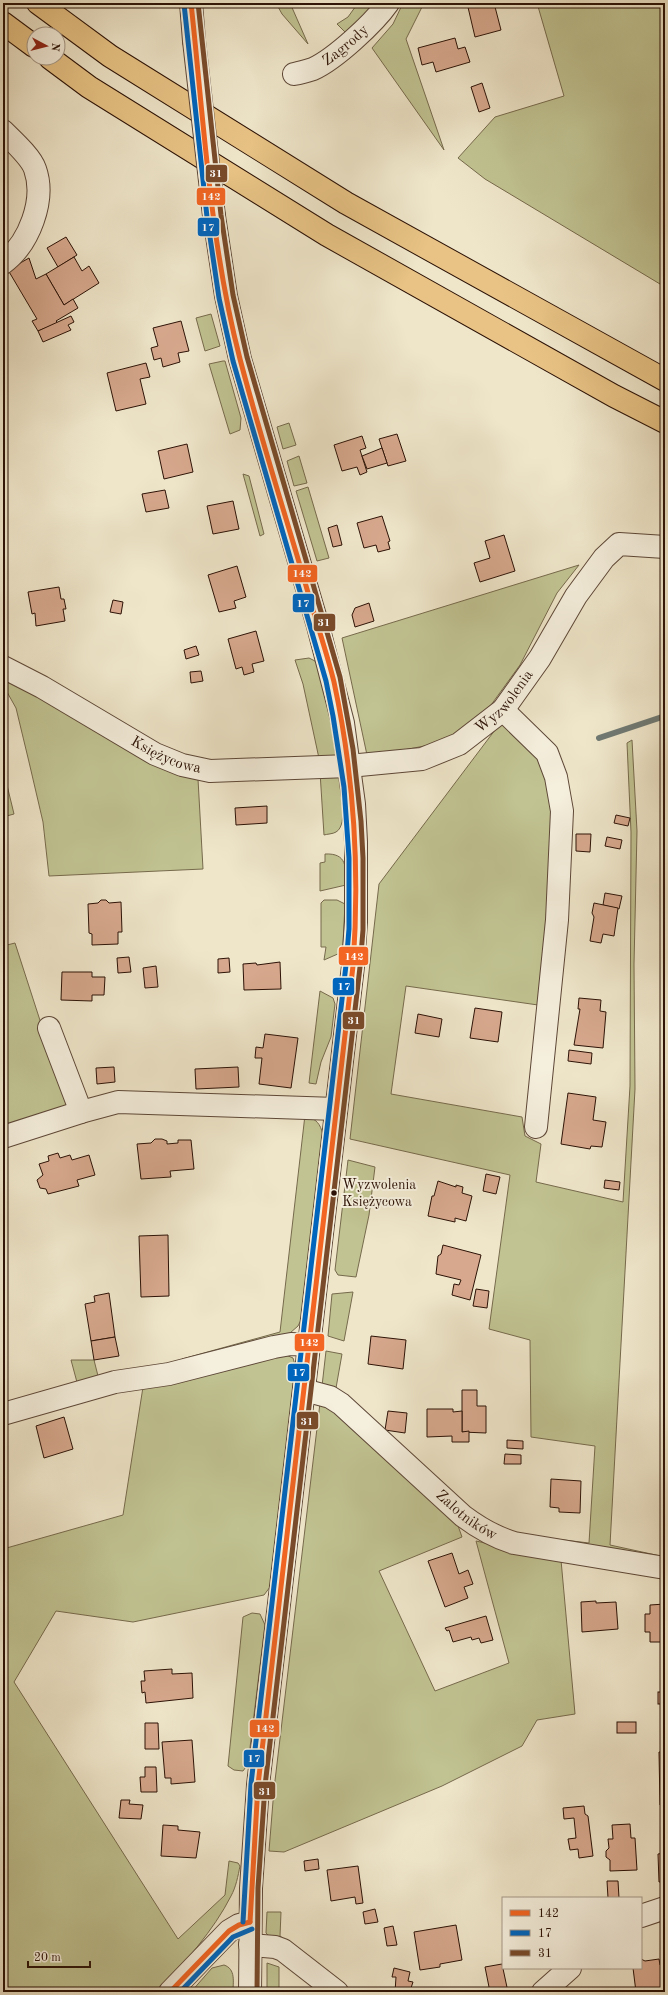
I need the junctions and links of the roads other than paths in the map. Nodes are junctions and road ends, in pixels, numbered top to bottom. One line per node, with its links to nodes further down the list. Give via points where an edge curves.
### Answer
1 (38, 3): 10 (highway, via 110,56 346,203)
2 (191, 3): 15 (street, bridge, via 214,216 226,296 240,359 333,679)
3 (388, 3): 7 (street, Zagrody, via 346,46 313,69)
4 (3, 23): 5 (highway)
5 (26, 40)
6 (61, 66): 11 (highway, via 89,87 327,235)
7 (294, 74)
8 (3, 131): 9 (street, via 34,168 39,191 32,221 22,244)
9 (3, 263)
10 (665, 380)
11 (665, 422)
12 (665, 547): 14 (street, Wyzwolenia, via 619,544 604,558 576,596 540,658)
13 (3, 667): 15 (street, Księżycowa, via 42,687 155,754 182,765 210,771)
14 (502, 710): 15 (street, Wyzwolenia, via 459,744 422,759); 19 (street, via 547,753 556,777 562,811 557,920)
15 (349, 766): 17 (street, via 356,842 356,922)
16 (49, 1028): 18 (street)
17 (336, 1109): 18 (street, via 134,1102 104,1105); 21 (street)
18 (81, 1112): 20 (street)
19 (536, 1127)
20 (3, 1137)
21 (309, 1345): 22 (street); 23 (street, via 291,1344 274,1347 169,1374 121,1380)
22 (304, 1390): 24 (street, Zalotników, via 330,1397 341,1404 463,1516 498,1538 514,1543); 27 (street, via 258,1785)
23 (3, 1414)
24 (665, 1568)
25 (665, 1908): 26 (street)
26 (642, 1916)
27 (250, 1922): 28 (street); 30 (street, via 239,1925 225,1935)
28 (250, 1946): 31 (street); 32 (street, via 275,1947 283,1950)
29 (569, 1969): 33 (street)
30 (170, 1992)
31 (250, 1992)
32 (337, 1992)
33 (543, 1992)

